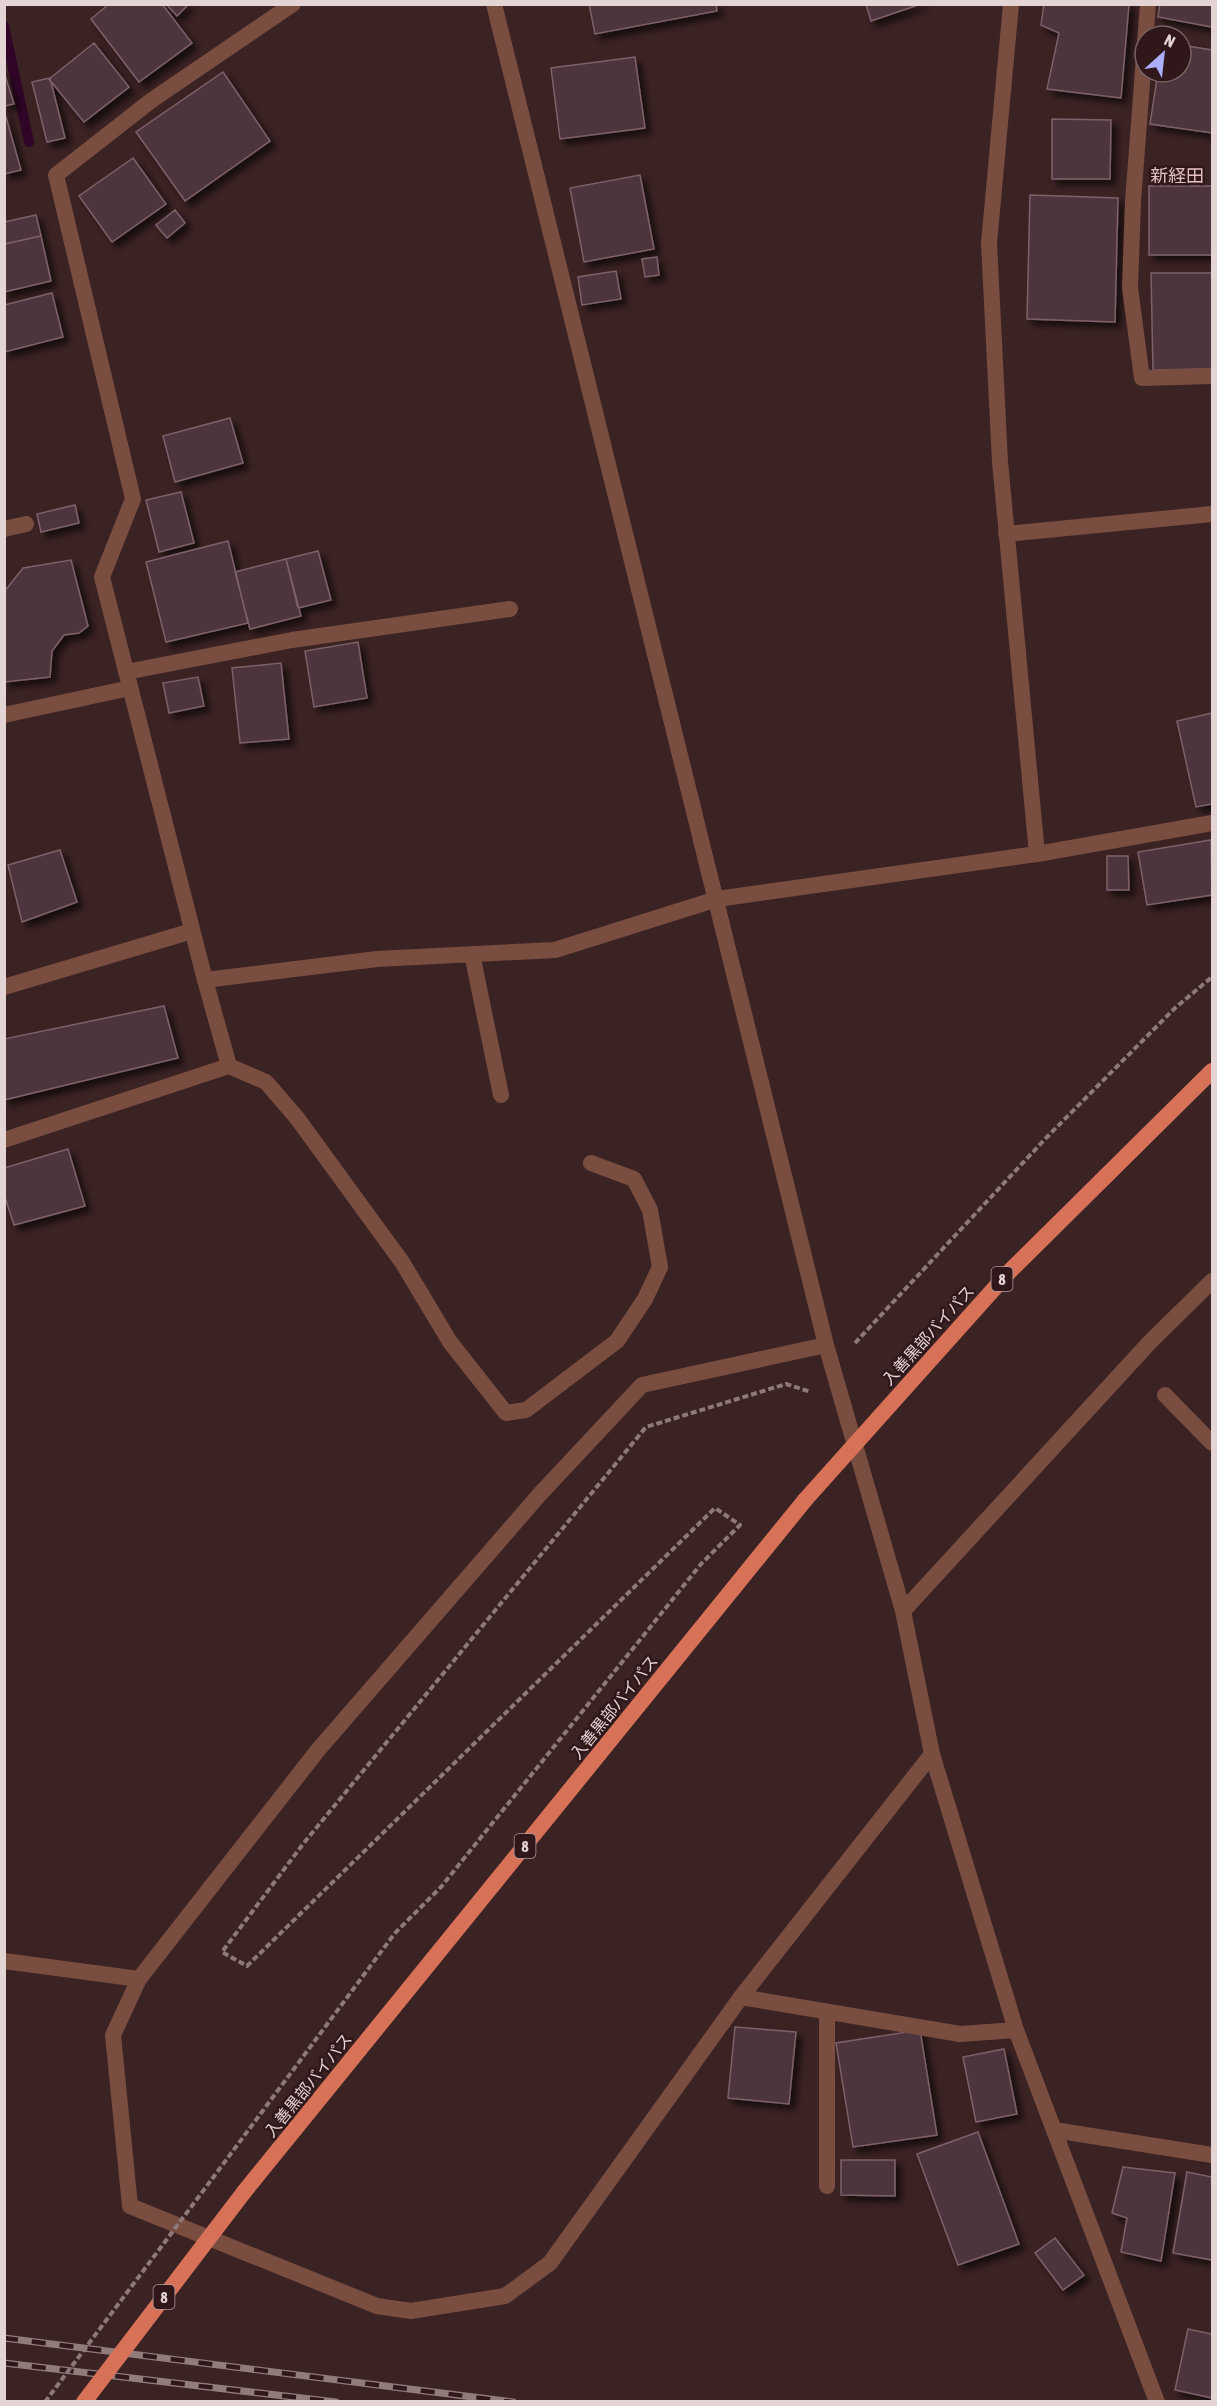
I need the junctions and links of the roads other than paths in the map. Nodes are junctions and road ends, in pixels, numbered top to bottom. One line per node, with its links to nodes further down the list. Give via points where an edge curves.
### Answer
1 (293, 4): 11 (street, via 152,100 56,175 133,499 102,577)
2 (494, 4): 16 (street)
3 (1011, 4): 9 (street, via 989,243)
4 (1148, 4): 5 (street, via 1130,288 1142,378)
5 (1212, 376)
6 (1212, 514): 9 (street)
7 (26, 524): 8 (street)
8 (4, 529)
9 (1006, 534): 15 (street)
10 (510, 609): 11 (street, via 303,638)
11 (126, 672): 12 (street)
12 (130, 688): 13 (street); 17 (street)
13 (4, 715)
14 (1212, 823): 15 (street)
15 (1037, 854): 16 (street)
16 (717, 899): 18 (street, via 555,950); 27 (street)
17 (192, 931): 19 (street); 20 (street)
18 (472, 954): 19 (street, via 377,959); 23 (street)
19 (205, 980): 21 (street)
20 (4, 987)
21 (229, 1066): 24 (street); 25 (street, via 266,1082 297,1118 402,1262 450,1342 506,1413 526,1410 617,1341 645,1299 660,1267 650,1210 634,1179)
22 (1212, 1071): 40 (highway, 入善黒部バイパス / 8, bridge, via 1010,1271 805,1500 244,2192)
23 (501, 1095)
24 (4, 1140)
25 (591, 1163)
26 (1212, 1281): 30 (street, via 1149,1343)
27 (826, 1345): 30 (street); 33 (street, via 642,1385 540,1494 318,1750)
28 (1165, 1395): 29 (street)
29 (1212, 1443)
30 (903, 1611): 31 (street)
31 (932, 1754): 34 (street); 36 (street)
32 (4, 1960): 33 (street)
33 (139, 1979): 34 (street, via 113,2035 130,2206 377,2306 411,2311 505,2296 550,2263)
34 (741, 1997): 35 (street)
35 (827, 2012): 36 (street, via 960,2034); 39 (street)
36 (1016, 2030): 37 (street)
37 (1054, 2130): 38 (street); 41 (street)
38 (1212, 2155)
39 (827, 2186)
40 (84, 2402)
41 (1157, 2402)

